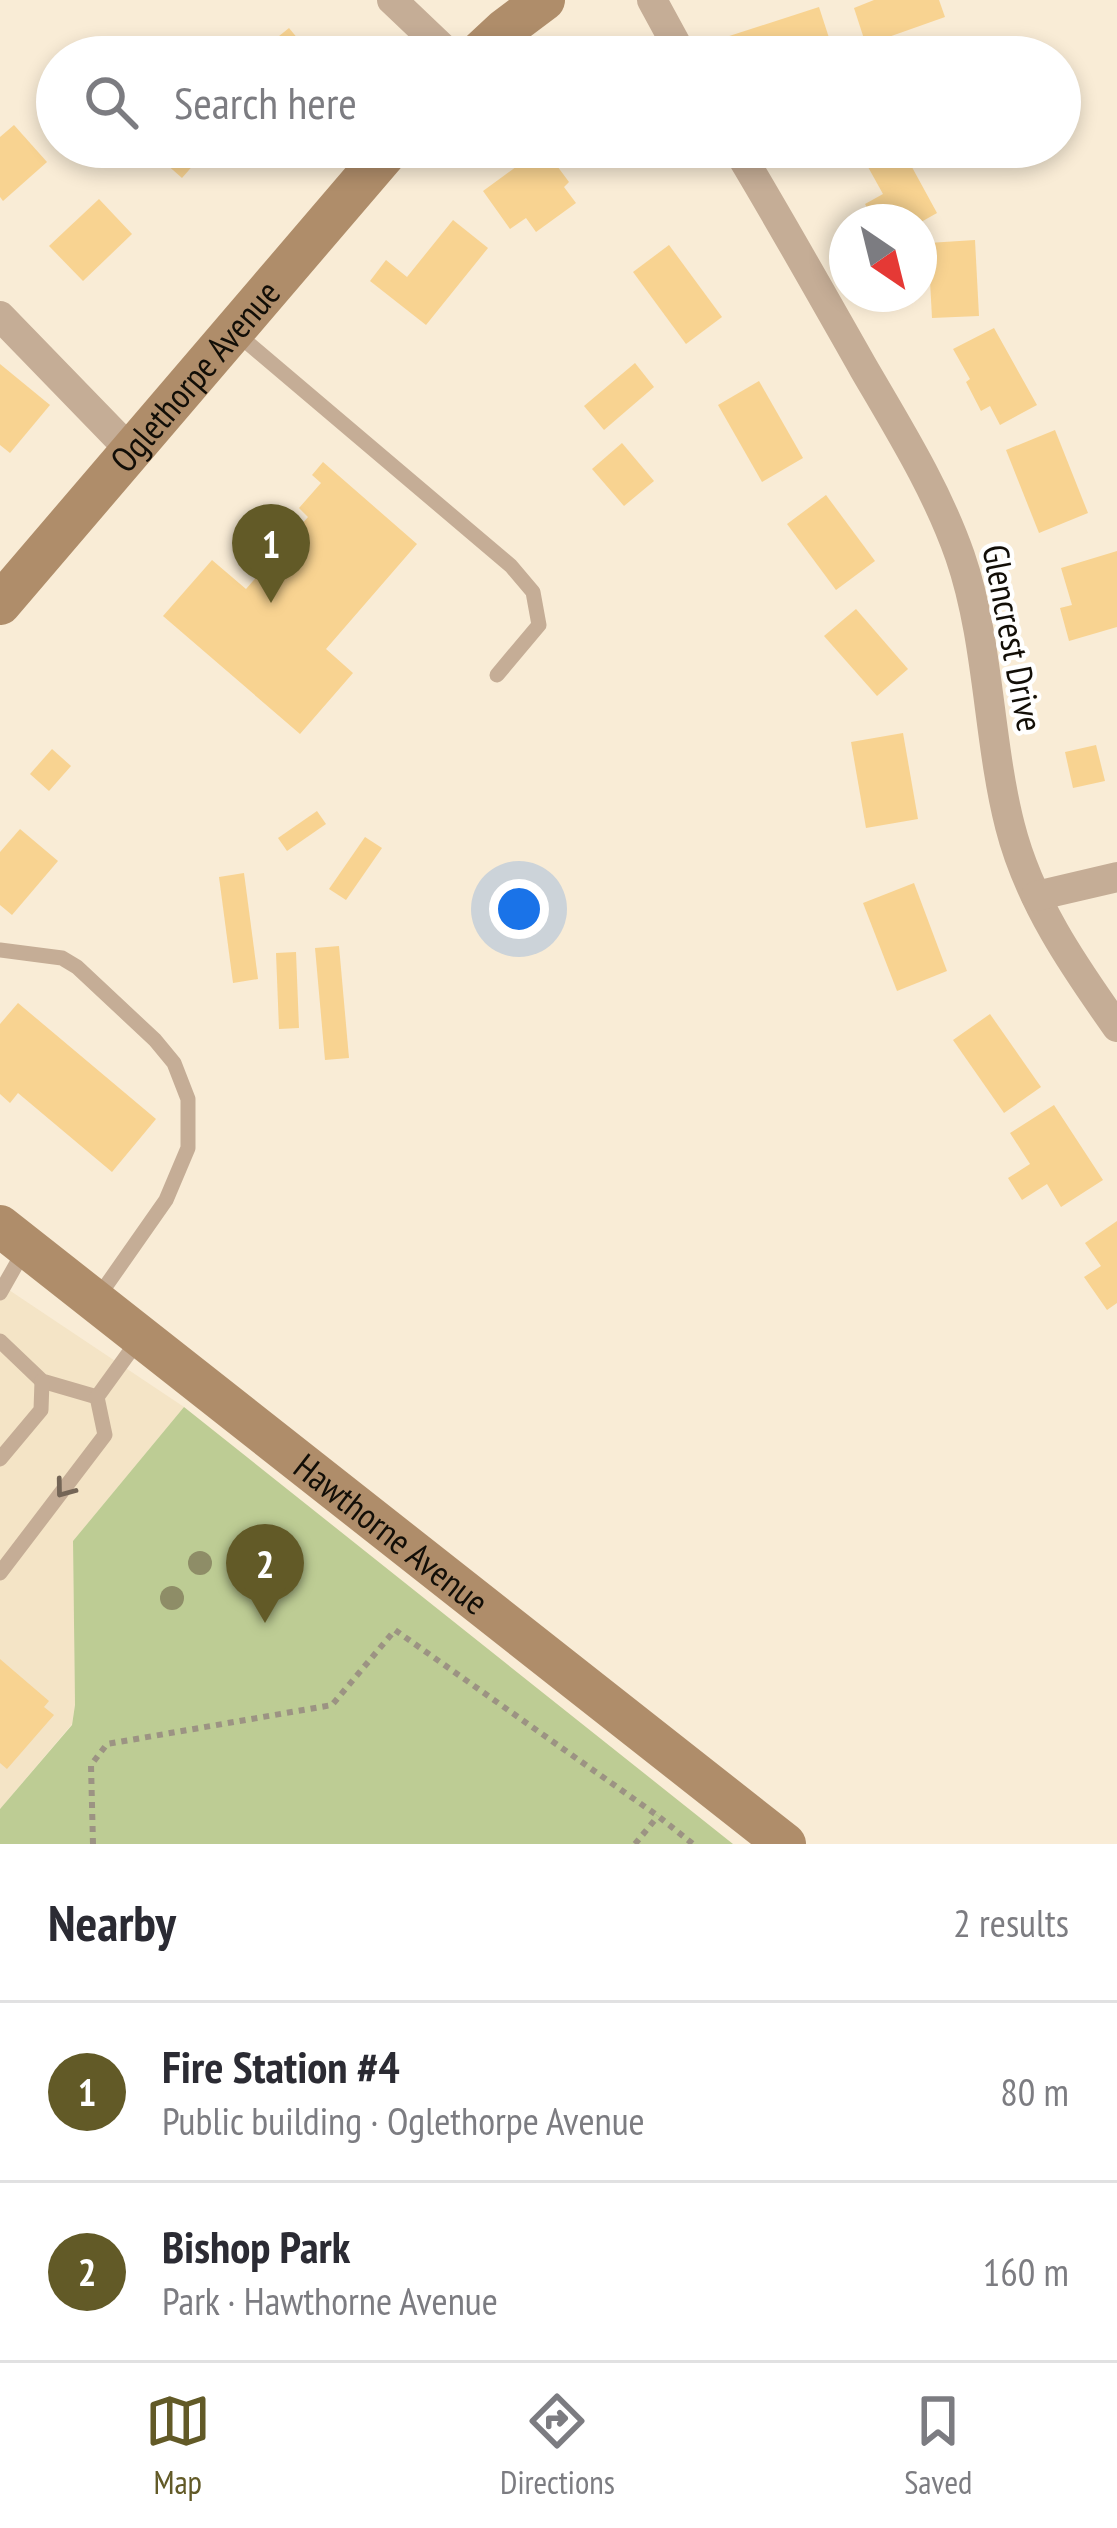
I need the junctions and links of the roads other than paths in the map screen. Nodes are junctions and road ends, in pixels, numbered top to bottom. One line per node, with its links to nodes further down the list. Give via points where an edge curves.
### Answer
1 (392, 0): 4 (street)
2 (544, 0): 5 (main road)
3 (652, 0): 6 (street)
4 (430, 36)
5 (498, 36)
6 (671, 36)
7 (374, 168): 10 (main road, Oglethorpe Avenue)
8 (748, 168): 15 (street, Glencrest Drive, via 947,522 972,600 1011,830)
9 (0, 316): 11 (street)
10 (233, 330): 11 (main road, Oglethorpe Avenue); 13 (lane, via 533,592 538,625)
11 (131, 451): 12 (main road, Oglethorpe Avenue)
12 (3, 595)
13 (497, 675)
14 (1117, 877): 15 (street)
15 (1036, 896): 17 (street, Glencrest Drive)
16 (0, 950): 20 (lane, via 77,967 155,1040 188,1100 188,1148 166,1200)
17 (1117, 1027)
18 (13, 1236): 19 (lane); 20 (main road, Hawthorne Avenue)
19 (0, 1293)
20 (95, 1300): 21 (main road, Hawthorne Avenue)
21 (141, 1336): 24 (lane); 27 (main road, Hawthorne Avenue)
22 (0, 1341): 23 (lane)
23 (42, 1381): 24 (lane); 25 (lane, via 41,1410)
24 (97, 1397): 26 (lane, one-way to 26, via 105,1435)
25 (0, 1459)
26 (0, 1573)
27 (785, 1844)

